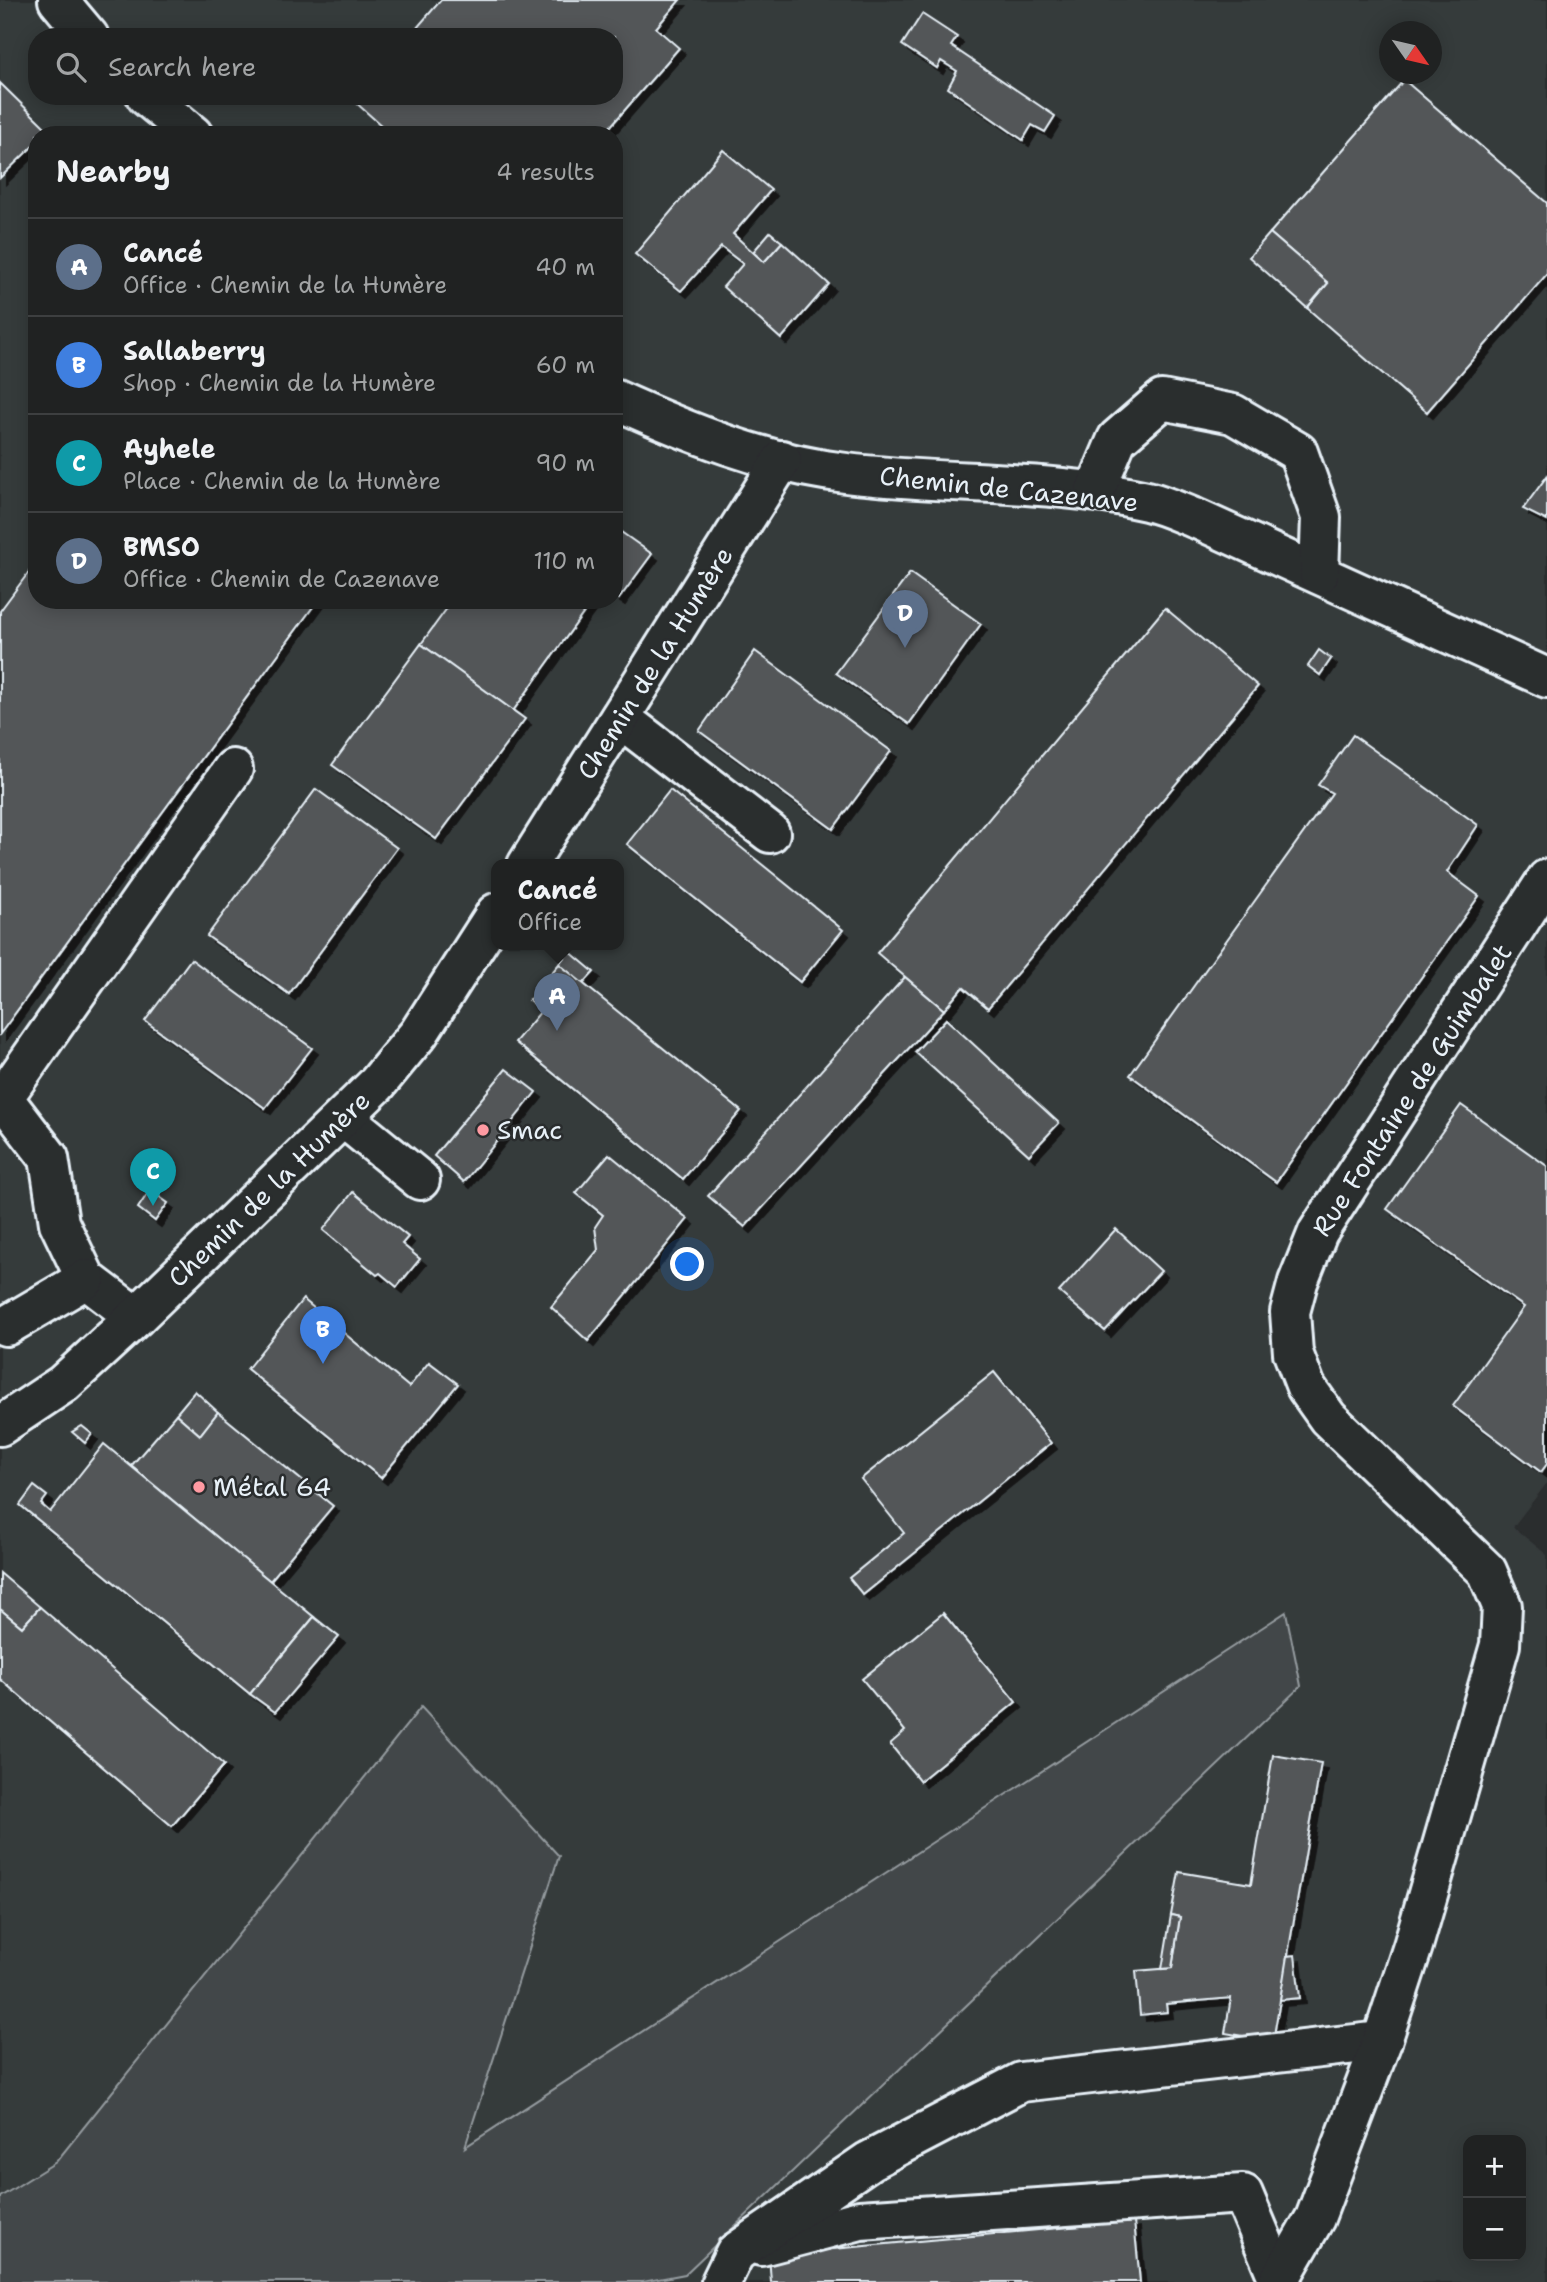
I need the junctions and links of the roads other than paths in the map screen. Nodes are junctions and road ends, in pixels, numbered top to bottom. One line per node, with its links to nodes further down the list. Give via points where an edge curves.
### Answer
1 (58, 0): 2 (street)
2 (81, 28)
3 (157, 105): 4 (street)
4 (181, 126)
5 (623, 403): 6 (street, Chemin de Cazenave, via 713,440)
6 (782, 460): 7 (street, Chemin de Cazenave, via 845,473); 10 (street, Chemin de la Humère)
7 (1095, 491): 8 (street, Chemin de Cazenave, via 1149,502 1197,519); 8 (street, via 1117,439 1162,400 1233,414 1298,452 1321,517)
8 (1319, 574): 9 (street, Chemin de Cazenave)
9 (1547, 678)
10 (620, 718): 12 (street); 13 (street, Chemin de la Humère)
11 (233, 769): 18 (street, via 3,1098 49,1157 58,1223)
12 (770, 833)
13 (531, 859)
14 (1547, 879): 22 (street, Rue Fontaine de Guimbalet, via 1318,1232 1290,1312 1293,1353 1306,1387 1328,1418 1487,1571 1502,1606 1500,1645)
15 (491, 921): 16 (street, Chemin de la Humère, via 419,1033)
16 (344, 1118): 17 (street); 19 (street, Chemin de la Humère)
17 (420, 1180)
18 (86, 1279): 19 (street); 20 (street)
19 (136, 1317): 21 (street, Chemin de la Humère, via 63,1384)
20 (6, 1326)
21 (0, 1426)
22 (1382, 2040): 23 (street, via 1021,2082 869,2161); 24 (street, via 1315,2218)
23 (728, 2268): 24 (street, via 860,2220 1242,2194)
24 (1279, 2281)

